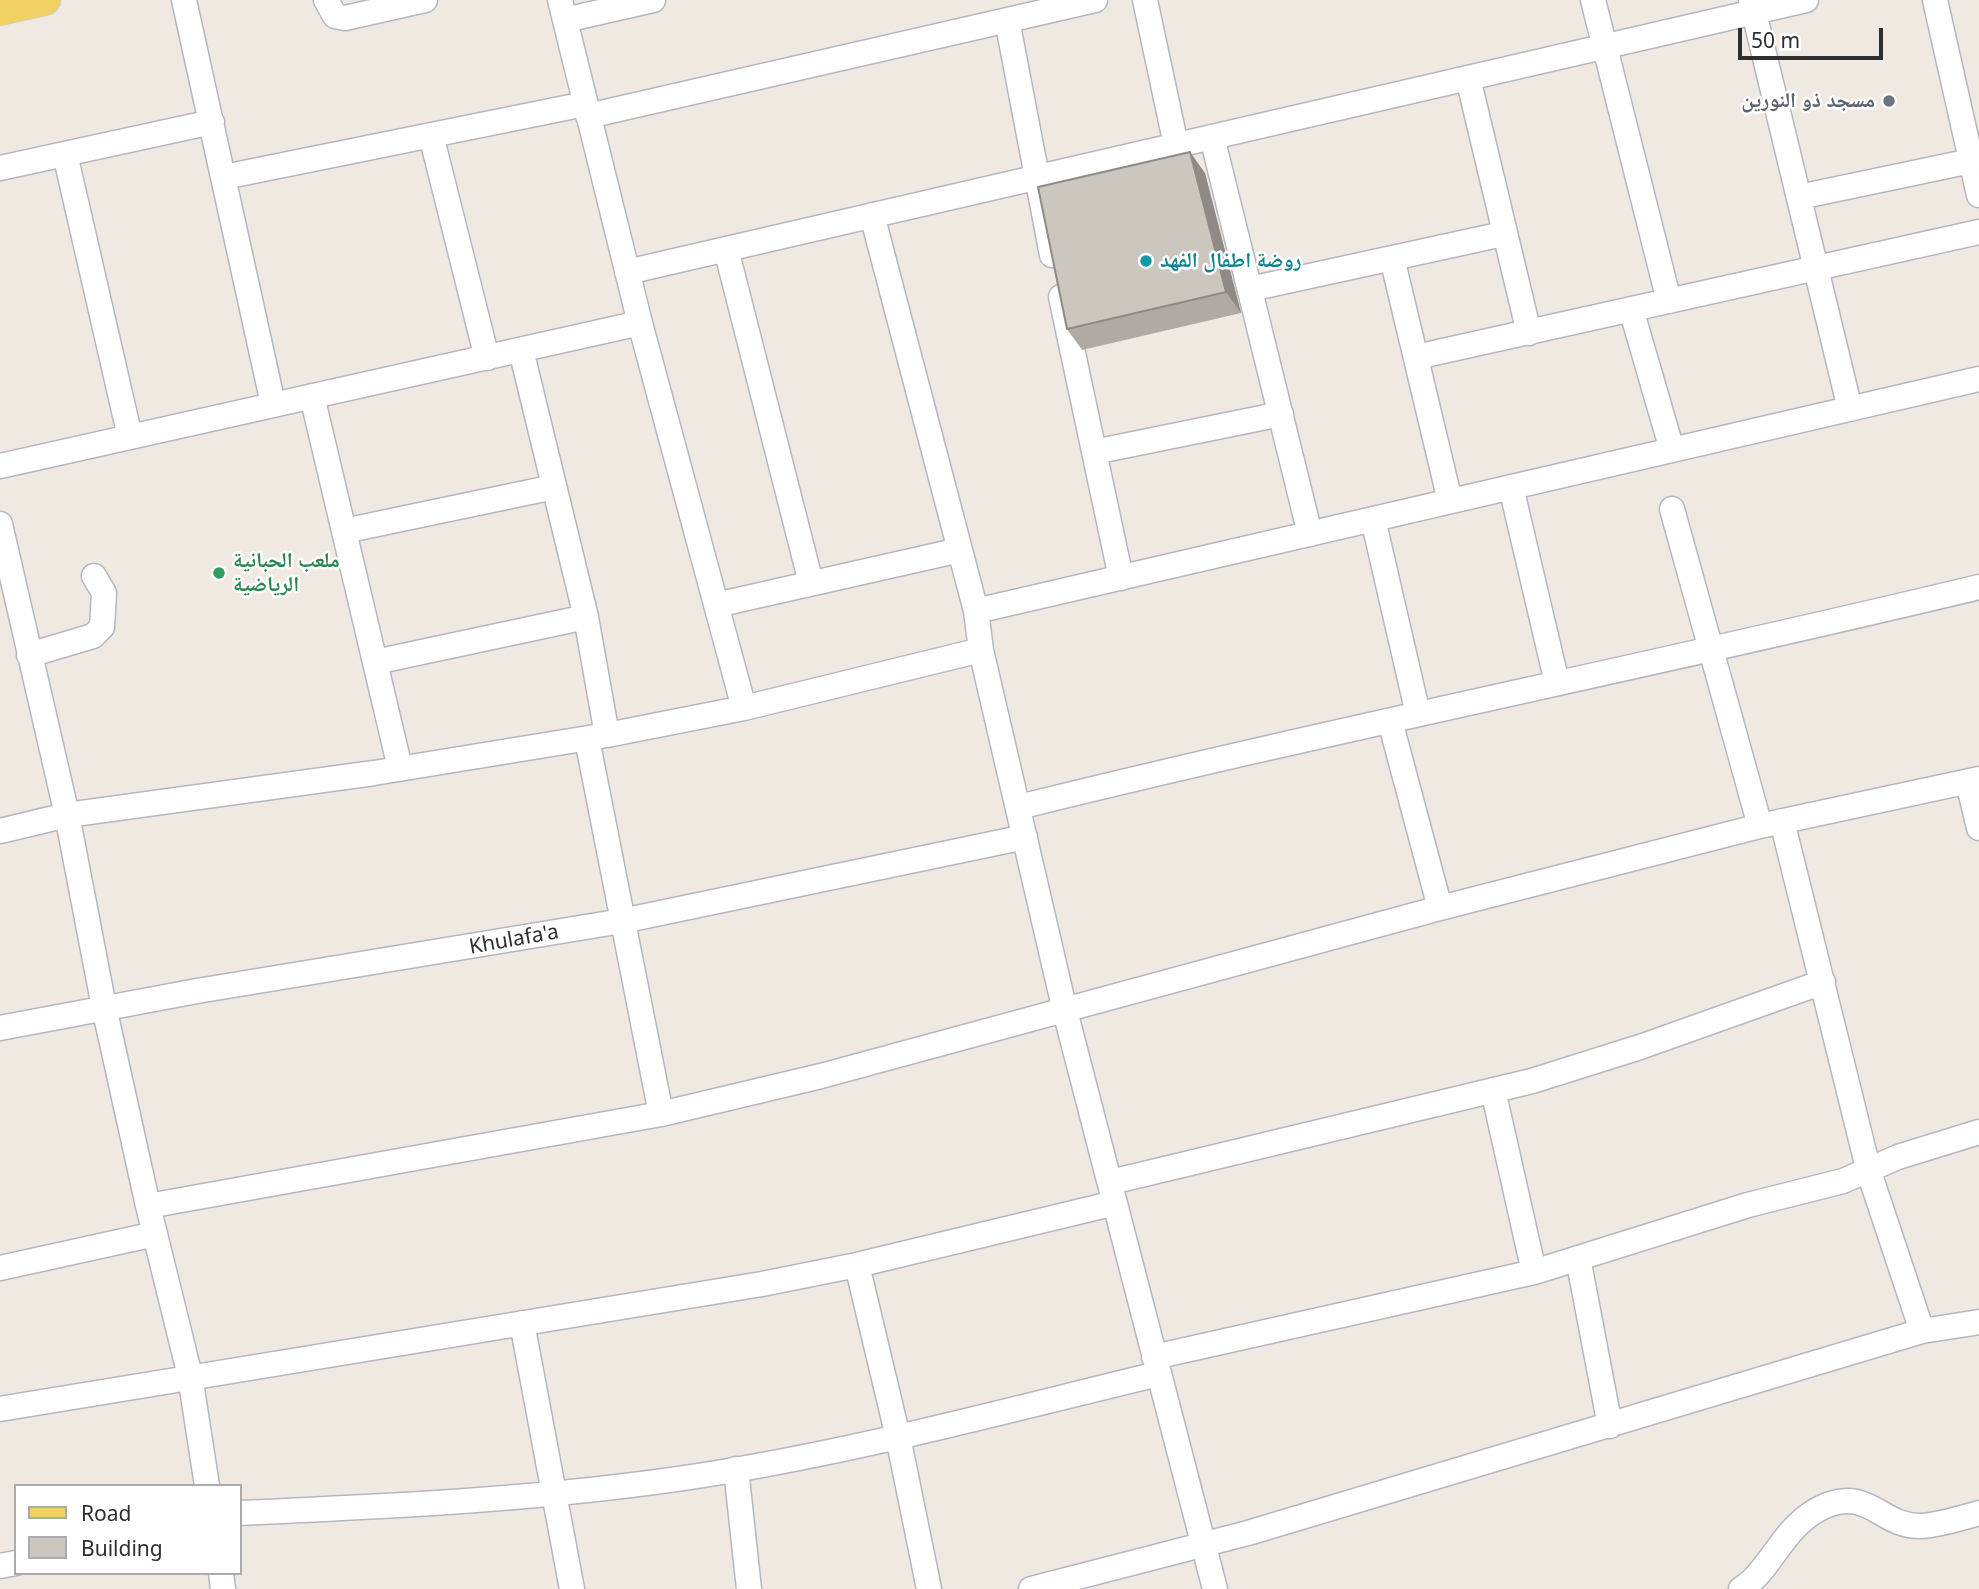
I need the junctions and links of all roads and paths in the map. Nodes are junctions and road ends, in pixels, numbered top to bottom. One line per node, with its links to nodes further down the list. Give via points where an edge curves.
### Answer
1 (45, 0): 12 (main road)
2 (184, 0): 18 (street)
3 (326, 0): 4 (street, via 335,16 345,18)
4 (425, 0)
5 (653, 0): 13 (street)
6 (1095, 0): 14 (street)
7 (1145, 0): 21 (street)
8 (1593, 0): 15 (street)
9 (1806, 0): 11 (street)
10 (1936, 0): 23 (street)
11 (1753, 6): 15 (street); 28 (street)
12 (0, 10)
13 (562, 10): 17 (street)
14 (1007, 20): 17 (street); 26 (street)
15 (1605, 46): 16 (street); 37 (street)
16 (1468, 78): 20 (street); 31 (street)
17 (587, 110): 19 (street); 35 (street)
18 (212, 122): 22 (street); 25 (street)
19 (431, 135): 25 (street); 43 (street)
20 (1212, 137): 21 (street); 36 (street)
21 (1176, 145): 26 (street)
22 (65, 154): 24 (street); 49 (street)
23 (1971, 161): 27 (street); 28 (street)
24 (0, 168)
25 (224, 177): 46 (street)
26 (1036, 178): 29 (street); 51 (street)
27 (1979, 195)
28 (1799, 197): 34 (street)
29 (872, 215): 32 (street); 61 (street)
30 (1979, 232): 34 (street)
31 (1503, 234): 33 (street); 40 (street)
32 (726, 249): 35 (street); 64 (street)
33 (1392, 258): 36 (street); 42 (street)
34 (1817, 270): 37 (street); 47 (street)
35 (627, 272): 39 (street)
36 (1250, 289): 48 (street)
37 (1669, 300): 38 (street)
38 (1631, 309): 40 (street); 50 (street)
39 (640, 323): 41 (street); 66 (street)
40 (1529, 333): 42 (street)
41 (521, 350): 43 (street); 53 (street)
42 (1416, 357): 55 (street)
43 (487, 358): 45 (street)
44 (1979, 379): 47 (street)
45 (312, 396): 46 (street); 59 (street)
46 (273, 404): 49 (street)
47 (1850, 409): 50 (street)
48 (1281, 414): 51 (street); 60 (street)
49 (130, 437): 52 (street)
50 (1672, 450): 54 (street)
51 (1094, 452): 63 (street)
52 (0, 466)
53 (554, 487): 59 (street); 68 (street)
54 (1511, 487): 55 (street); 73 (street)
55 (1450, 501): 57 (street)
56 (1672, 509): 70 (street)
57 (1373, 519): 60 (street); 75 (street)
58 (0, 524): 71 (street)
59 (344, 531): 72 (street)
60 (1310, 534): 63 (street)
61 (960, 550): 64 (street); 67 (street)
62 (94, 576): 71 (street, via 104,593 102,627 93,636)
63 (1121, 578): 67 (street)
64 (811, 583): 66 (street)
65 (1979, 587): 70 (street)
66 (716, 605): 74 (street)
67 (976, 611): 69 (street)
68 (586, 617): 72 (street); 77 (street)
69 (981, 650): 74 (street); 80 (street)
70 (1711, 652): 73 (street); 82 (street)
71 (29, 654): 81 (street)
72 (375, 662): 78 (street)
73 (1557, 683): 75 (street)
74 (744, 708): 77 (street)
75 (1418, 714): 76 (street)
76 (1390, 721): 80 (street); 86 (street)
77 (597, 737): 78 (street); 87 (street)
78 (400, 768): 81 (street)
79 (1974, 780): 82 (street); 83 (street)
80 (1019, 807): 85 (street)
81 (67, 815): 84 (street); 89 (street)
82 (1771, 823): 86 (street); 88 (street)
83 (1979, 828)
84 (0, 831)
85 (1026, 837): 87 (street, Khulafa'a); 90 (street)
86 (1440, 908): 90 (street)
87 (622, 921): 89 (street, Khulafa'a); 93 (street)
88 (1823, 982): 92 (street, via 1640,1047); 95 (street)
89 (104, 1007): 91 (street, Khulafa'a); 97 (street)
90 (1065, 1011): 93 (street); 96 (street)
91 (0, 1028)
92 (1493, 1090): 96 (street); 102 (street)
93 (661, 1114): 97 (street)
94 (1979, 1132): 95 (street, via 1898,1157)
95 (1869, 1172): 99 (street); 105 (street)
96 (1113, 1192): 100 (street); 106 (street)
97 (148, 1206): 98 (street)
98 (155, 1234): 101 (street); 107 (street)
99 (1578, 1258): 102 (street); 109 (street)
100 (856, 1265): 104 (street); 110 (street)
101 (0, 1268)
102 (1534, 1272): 106 (street)
103 (1979, 1322): 105 (street)
104 (522, 1324): 107 (street); 113 (street)
105 (1923, 1331): 109 (street)
106 (1156, 1365): 110 (street); 116 (street)
107 (191, 1376): 108 (street); 112 (street)
108 (0, 1409)
109 (1610, 1426): 116 (street)
110 (898, 1437): 111 (street); 119 (street)
111 (736, 1469): 113 (street); 118 (street)
112 (207, 1484)
113 (554, 1495): 114 (street); 117 (street)
114 (242, 1513)
115 (1979, 1513): 122 (street, via 1920,1526 1893,1521 1852,1499 1823,1506 1784,1536)
116 (1204, 1544): 120 (street); 121 (street)
117 (572, 1589)
118 (749, 1589)
119 (929, 1589)
120 (1031, 1589)
121 (1215, 1589)
122 (1741, 1589)

